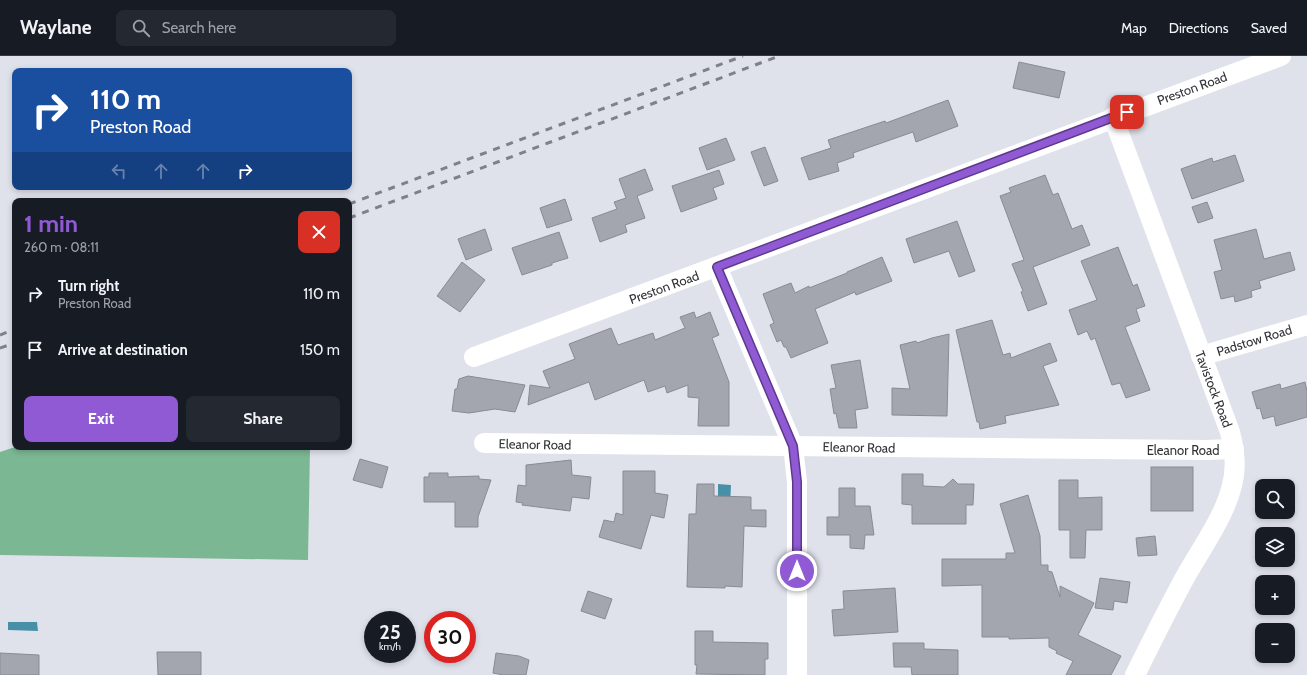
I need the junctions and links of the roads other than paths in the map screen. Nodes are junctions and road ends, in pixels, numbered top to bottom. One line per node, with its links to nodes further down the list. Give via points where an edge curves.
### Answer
1 (1281, 56): 2 (street, Preston Road)
2 (1113, 117): 3 (street, Preston Road); 5 (street, Tavistock Road)
3 (717, 267): 6 (street, Preston Road); 8 (street)
4 (1307, 325): 5 (street, Padstow Road)
5 (1201, 356): 9 (street, Tavistock Road)
6 (474, 357)
7 (484, 443): 8 (street, Eleanor Road)
8 (793, 446): 9 (street, Eleanor Road); 10 (street, via 797,482)
9 (1234, 449): 11 (street, Tavistock Road, via 1235,471 1223,511 1172,601)
10 (797, 675)
11 (1135, 675)

